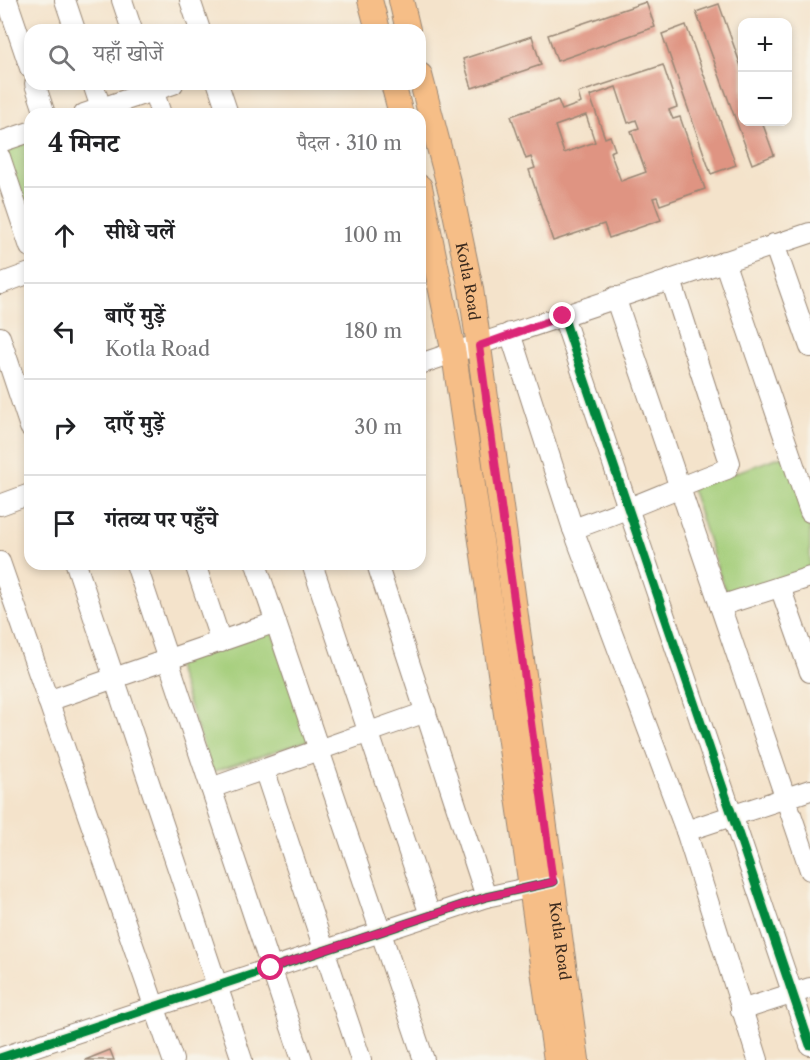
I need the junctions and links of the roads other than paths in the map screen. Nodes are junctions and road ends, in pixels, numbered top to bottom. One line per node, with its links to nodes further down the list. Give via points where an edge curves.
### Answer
1 (7, 0): 12 (street)
2 (64, 0): 7 (street)
3 (122, 0): 8 (street)
4 (190, 0): 9 (street)
5 (370, 0): 10 (main road)
6 (400, 0): 11 (main road)
7 (73, 24)
8 (130, 24)
9 (198, 24)
10 (376, 24)
11 (406, 24)
12 (24, 50)
13 (37, 90): 20 (street)
14 (94, 90): 21 (street)
15 (147, 90): 22 (street)
16 (153, 90): 23 (street)
17 (220, 90): 24 (street)
18 (395, 90): 25 (main road)
19 (424, 90): 41 (main road, Kotla Road, via 451,193)
20 (43, 108)
21 (96, 108)
22 (105, 108)
23 (159, 108)
24 (226, 108)
25 (399, 108)
26 (24, 134): 27 (street)
27 (0, 142)
28 (0, 157): 30 (street)
29 (426, 216): 43 (main road, Kotla Road)
30 (24, 229)
31 (810, 233): 32 (street)
32 (774, 244): 33 (street); 42 (street)
33 (724, 261): 35 (street); 50 (street)
34 (24, 275): 36 (street)
35 (671, 280): 37 (street); 46 (street, via 731,460 727,469)
36 (0, 284)
37 (615, 297): 38 (street); 46 (street)
38 (563, 316): 39 (street); 49 (street)
39 (510, 333): 41 (street); 51 (street)
40 (0, 337): 45 (street)
41 (479, 346): 43 (street); 79 (main road, Kotla Road)
42 (810, 347)
43 (454, 354): 44 (street); 79 (main road, Kotla Road)
44 (426, 362)
45 (24, 409)
46 (678, 487): 49 (street); 62 (street)
47 (24, 496): 48 (street)
48 (0, 504)
49 (629, 510): 51 (street); 76 (street)
50 (810, 512)
51 (573, 529): 77 (street)
52 (0, 562): 61 (street)
53 (78, 570): 67 (street)
54 (138, 570): 65 (street)
55 (197, 570): 64 (street)
56 (258, 570): 63 (street)
57 (314, 570): 70 (street)
58 (379, 570): 69 (street)
59 (810, 577): 60 (street)
60 (780, 587): 62 (street); 66 (street)
61 (7, 603): 68 (street)
62 (720, 606): 75 (street)
63 (276, 622): 64 (street); 71 (street)
64 (221, 642): 65 (street)
65 (168, 660): 67 (street); 73 (street)
66 (810, 672)
67 (114, 678): 68 (street); 85 (street)
68 (48, 701): 87 (street)
69 (426, 712): 70 (street); 80 (street)
70 (368, 732): 71 (street); 81 (street)
71 (319, 750): 72 (street); 82 (street)
72 (264, 769): 73 (street); 83 (street)
73 (211, 788): 84 (street)
74 (810, 790): 75 (street)
75 (785, 798): 76 (street); 78 (street)
76 (730, 817): 77 (street); 86 (street)
77 (686, 831): 88 (street)
78 (810, 870)
79 (543, 885): 80 (street); 96 (main road, Kotla Road); 97 (main road, Kotla Road)
80 (486, 897): 81 (street)
81 (430, 915): 82 (street)
82 (381, 932): 83 (street); 95 (street)
83 (325, 950): 84 (street); 94 (street)
84 (271, 968): 85 (street); 93 (street)
85 (217, 986): 87 (street); 92 (street)
86 (802, 991): 88 (street); 89 (street)
87 (154, 1007): 90 (street); 91 (street)
88 (741, 1010): 98 (street)
89 (810, 1046)
90 (0, 1058)
91 (173, 1060)
92 (242, 1060)
93 (302, 1060)
94 (361, 1060)
95 (424, 1060)
96 (556, 1060)
97 (577, 1060)
98 (758, 1060)

